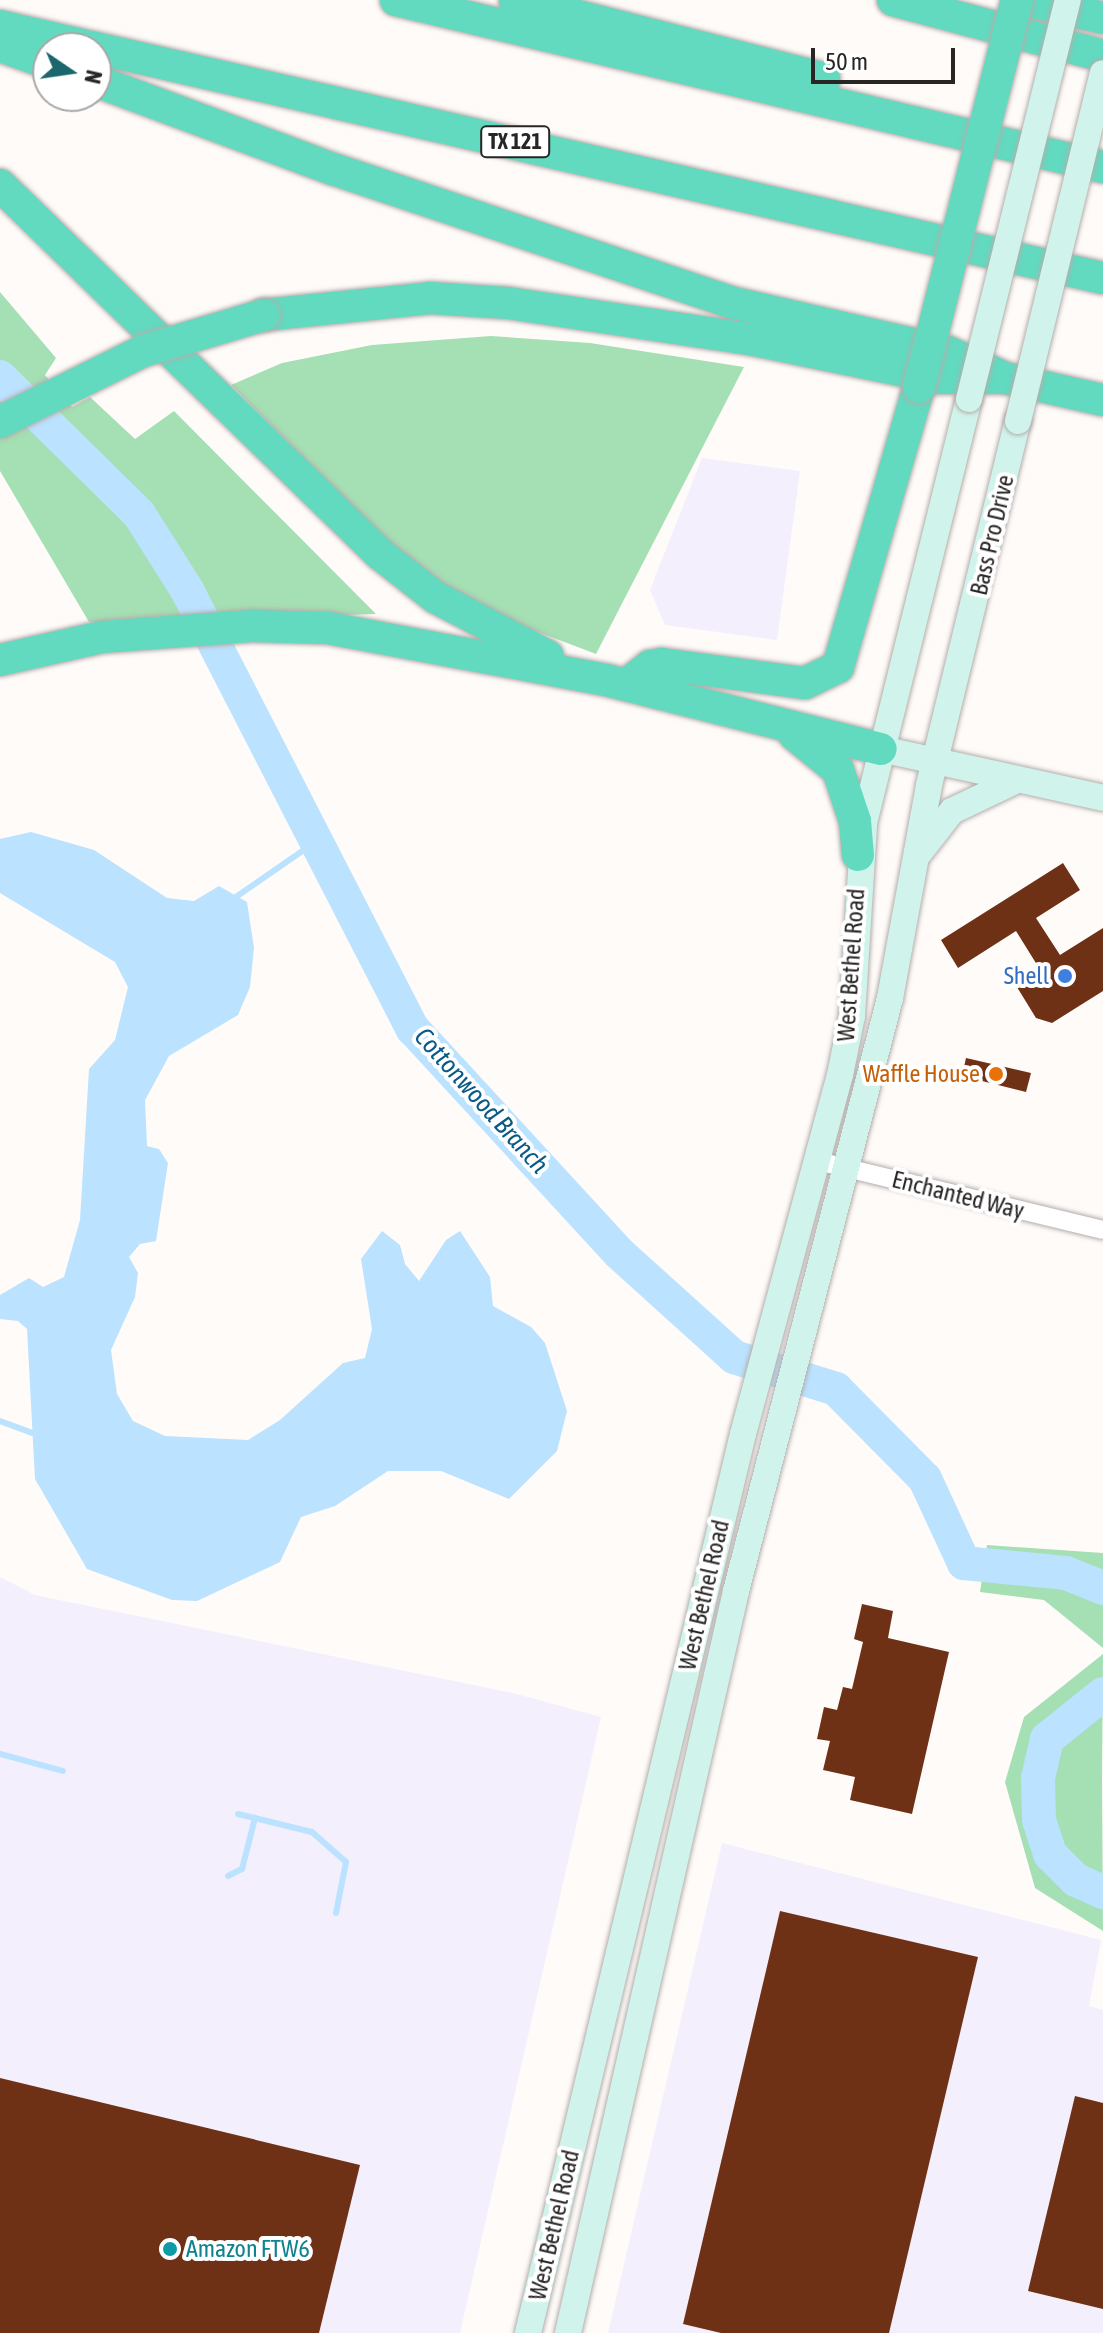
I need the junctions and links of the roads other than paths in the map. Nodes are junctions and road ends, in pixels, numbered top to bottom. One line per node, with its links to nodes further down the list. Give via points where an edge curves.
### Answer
1 (396, 0): 16 (highway)
2 (515, 0): 16 (highway, via 870,90)
3 (893, 0): 12 (highway)
4 (1017, 0): 24 (highway, bridge, via 919,387 838,667 805,683 662,664)
5 (1024, 0): 7 (highway)
6 (1068, 0): 26 (main road, bridge)
7 (1103, 18)
8 (0, 26): 9 (highway, TX 121)
9 (32, 33)
10 (0, 46): 13 (highway)
11 (112, 52): 19 (highway, TX 121)
12 (1103, 56)
13 (32, 57)
14 (1103, 73): 27 (main road, Bass Pro Drive, bridge)
15 (112, 87): 20 (highway, via 333,169 730,302 948,352)
16 (960, 133): 17 (highway)
17 (1103, 167)
18 (0, 185): 24 (highway, via 380,554 435,597 487,627)
19 (1097, 279)
20 (1005, 378): 21 (highway); 22 (highway, bridge, via 938,378 750,339 508,303 430,298 264,315 143,351)
21 (1103, 400)
22 (0, 422)
23 (0, 660): 24 (highway, via 102,637 286,625 377,633)
24 (618, 683): 25 (highway)
25 (781, 725): 26 (highway); 30 (highway, via 838,770 855,821)
26 (881, 749): 27 (main road); 30 (main road)
27 (935, 760): 28 (main road); 31 (main road, Bass Pro Drive)
28 (1017, 780): 29 (main road); 31 (main road, via 952,811)
29 (1103, 798)
30 (858, 855): 33 (main road, West Bethel Road, via 852,1016)
31 (915, 858): 32 (main road, Bass Pro Drive)
32 (890, 998): 34 (main road, West Bethel Road)
33 (814, 1160): 34 (street, Enchanted Way); 36 (main road, West Bethel Road)
34 (847, 1168): 35 (street, Enchanted Way); 37 (main road, West Bethel Road)
35 (1103, 1230)
36 (645, 1843): 37 (main road); 38 (main road, West Bethel Road)
37 (678, 1851): 39 (main road, West Bethel Road)
38 (528, 2333)
39 (568, 2333)

